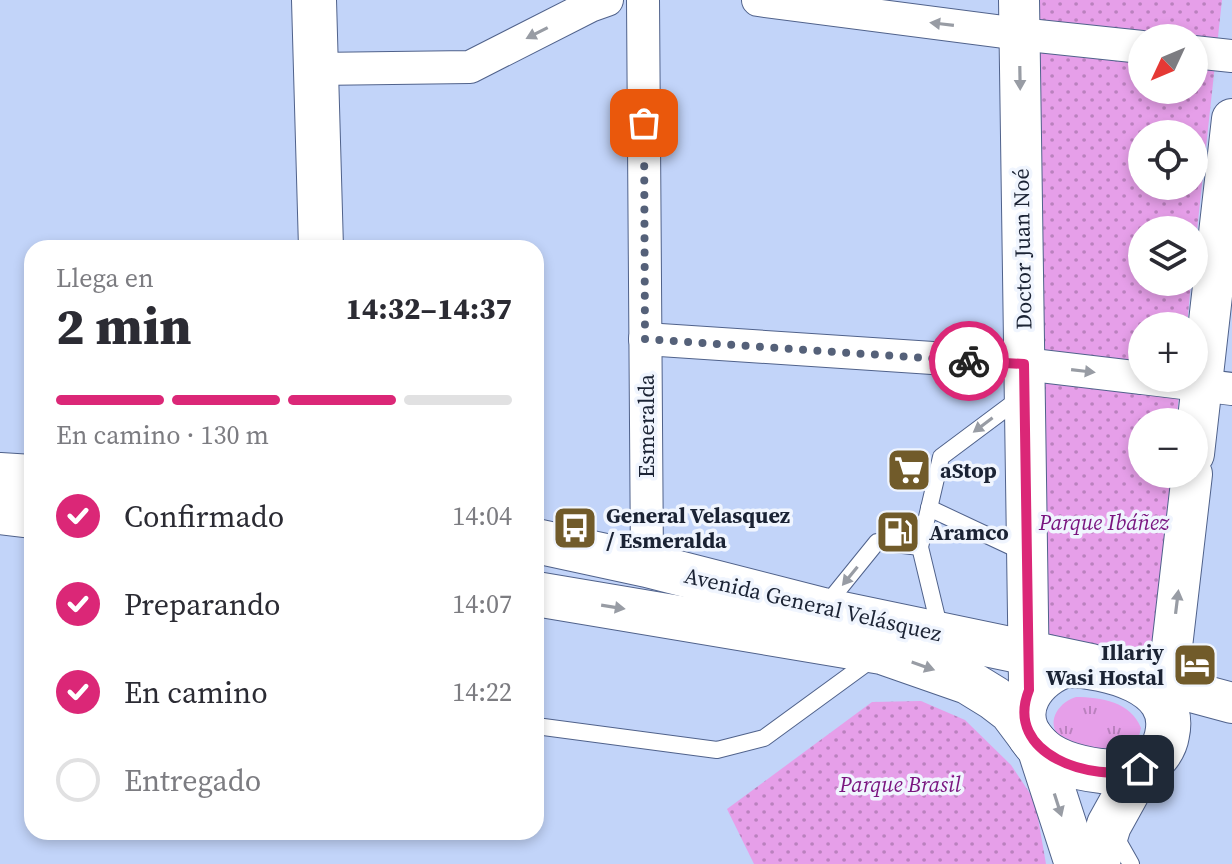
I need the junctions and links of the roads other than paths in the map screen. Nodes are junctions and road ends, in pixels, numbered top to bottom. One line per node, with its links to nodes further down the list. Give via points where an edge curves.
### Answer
1 (314, 0): 9 (main road)
2 (607, 0): 9 (street, one-way to 9, via 470,67)
3 (643, 0): 12 (street, Esmeralda)
4 (758, 0): 5 (street, one-way to 4)
5 (1019, 17): 6 (street); 14 (street, Doctor Juan Noé, one-way to 14)
6 (1128, 44)
7 (1208, 53): 8 (street)
8 (1232, 56)
9 (315, 69): 11 (main road)
10 (1232, 119): 15 (street)
11 (321, 240)
12 (645, 339): 14 (street); 26 (street, Esmeralda)
13 (1128, 378): 14 (street, one-way to 13)
14 (1024, 379): 20 (lane, one-way to 20, via 941,457); 25 (street, Doctor Juan Noé)
15 (1217, 387): 16 (street)
16 (1208, 413)
17 (0, 475): 18 (main road)
18 (24, 476)
19 (1190, 488): 32 (street, one-way to 19)
20 (929, 508): 24 (lane); 25 (lane)
21 (0, 512): 22 (main road)
22 (24, 515)
23 (544, 543): 26 (main road, Avenida General Velásquez)
24 (920, 547): 28 (lane, one-way to 28, via 877,542); 29 (lane)
25 (1027, 554): 31 (street, Doctor Juan Noé)
26 (647, 565): 28 (main road, Avenida General Velásquez)
27 (544, 595): 30 (main road, Avenida General Velásquez, one-way to 30)
28 (823, 610): 29 (main road, Avenida General Velásquez)
29 (941, 635): 31 (main road, Avenida General Velásquez)
30 (882, 652): 34 (lane, via 764,738 717,750); 35 (main road, Avenida General Velásquez, one-way to 35, via 968,682 1011,711)
31 (1029, 672): 32 (main road, Avenida General Velásquez, via 1106,670); 35 (main road, via 1024,715)
32 (1166, 696): 33 (street); 36 (main road, via 1166,741)
33 (1232, 703)
34 (544, 727)
35 (1037, 745): 36 (main road, via 1057,760 1080,767 1129,773); 38 (main road, one-way to 38)
36 (1140, 769): 37 (main road)
37 (1103, 844): 39 (lane)
38 (1077, 864)
39 (1131, 864)

